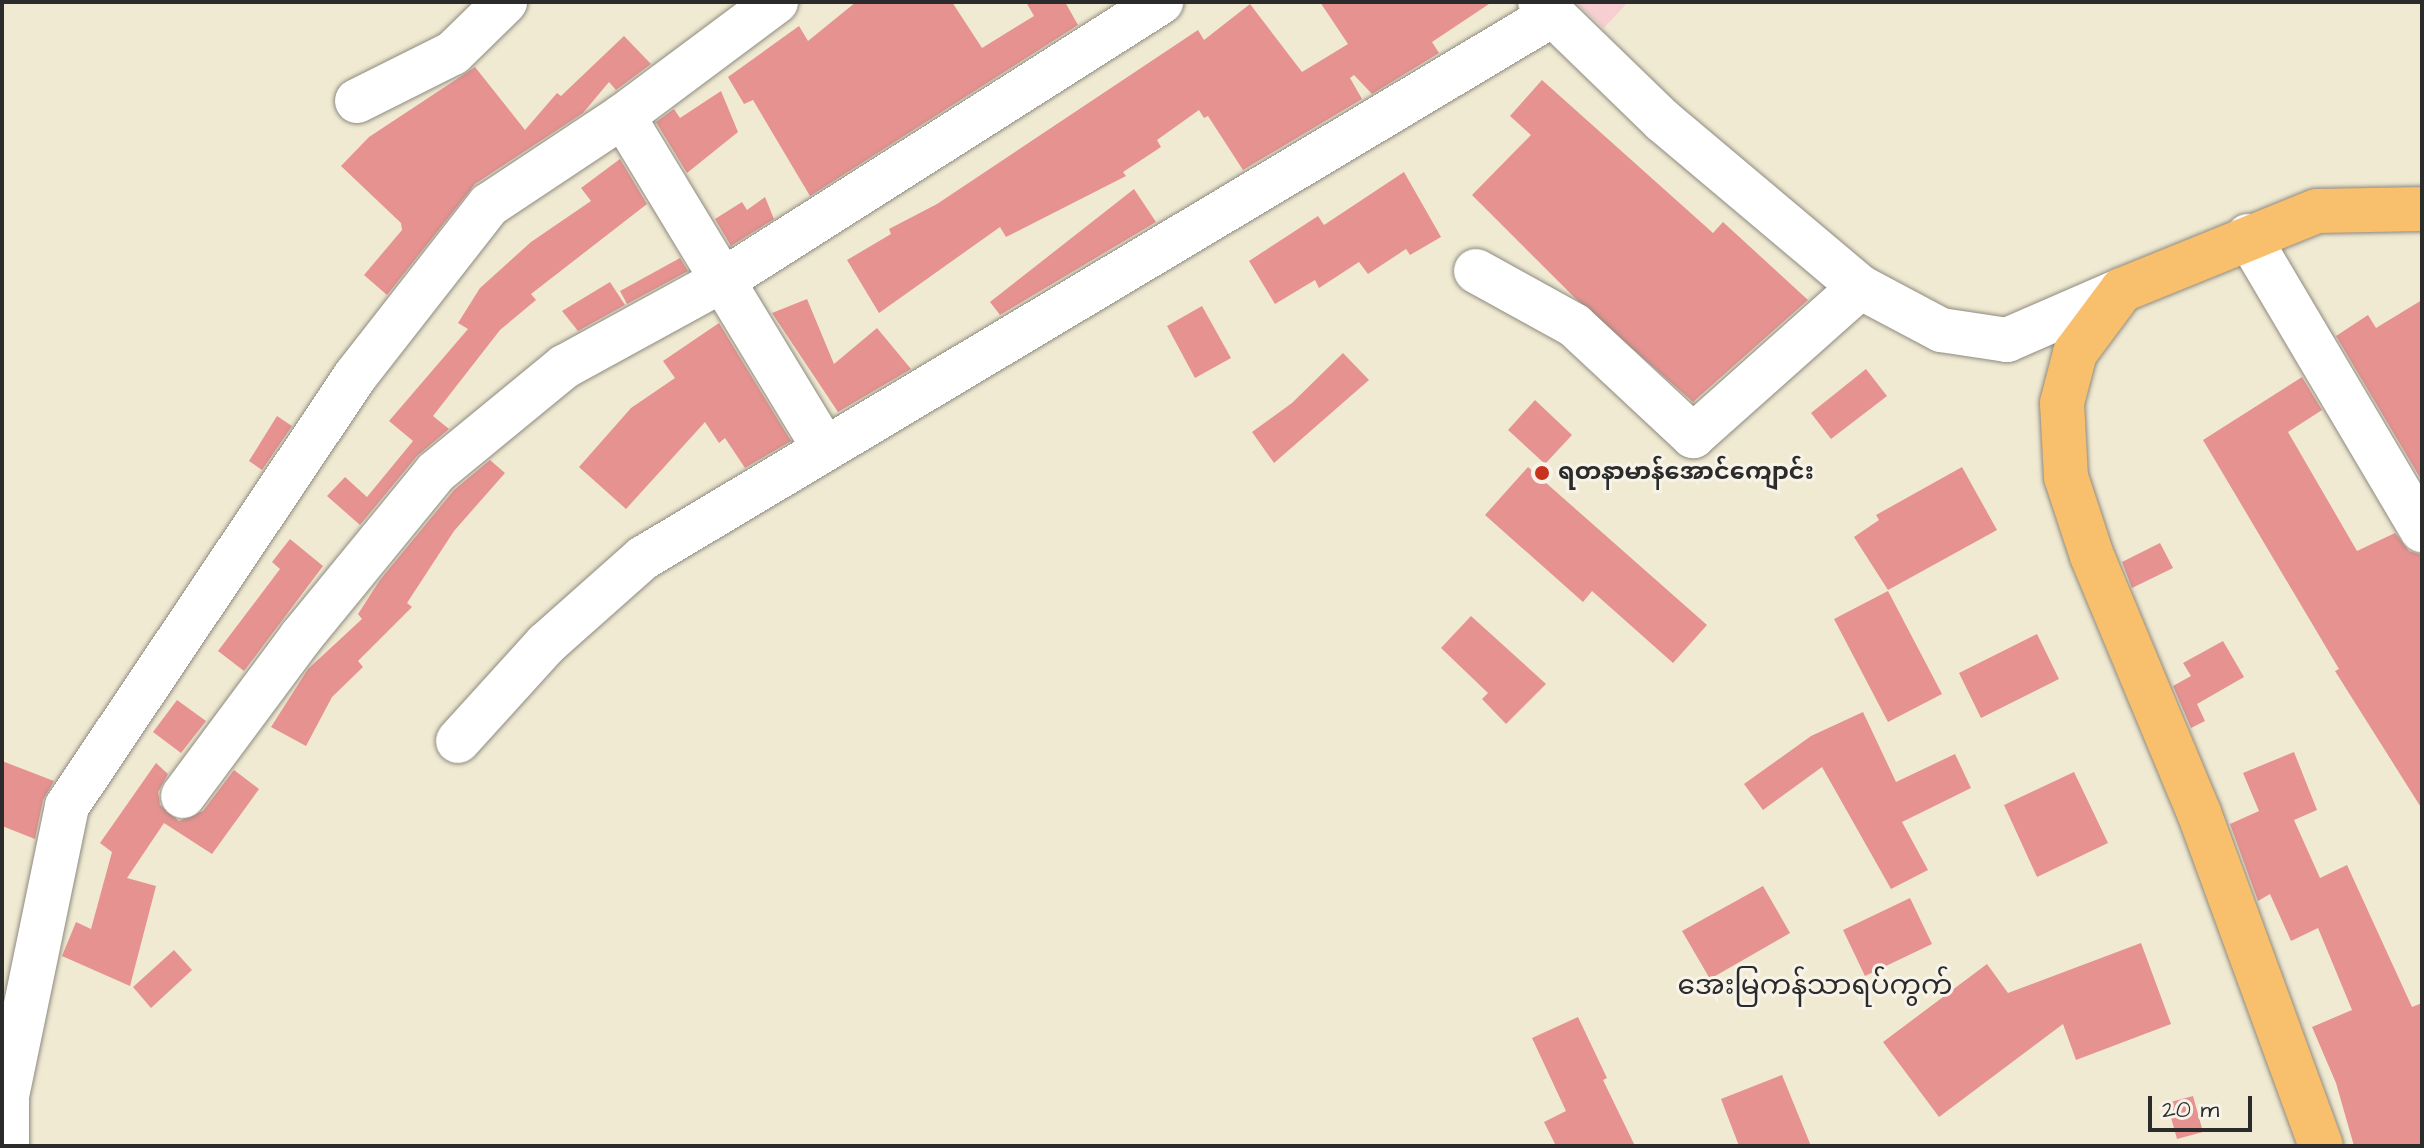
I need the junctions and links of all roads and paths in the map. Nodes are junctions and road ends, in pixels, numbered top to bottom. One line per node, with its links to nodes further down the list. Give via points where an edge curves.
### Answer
1 (505, 2): 5 (street, via 453,53)
2 (776, 2): 6 (street)
3 (1161, 2): 10 (street)
4 (1546, 8): 11 (street, via 1663,121); 13 (street)
5 (357, 101)
6 (623, 116): 10 (street); 17 (street, via 489,205 356,375 67,806)
7 (2422, 209): 8 (highway, via 2317,211)
8 (2248, 236): 12 (highway); 14 (street)
9 (1476, 271): 11 (street, via 1574,325 1693,436)
10 (725, 279): 13 (street); 16 (street, via 564,367 436,472 301,637)
11 (1860, 287): 12 (street, via 1941,330 2007,340)
12 (2122, 290): 19 (highway, via 2075,353 2062,403 2066,477 2092,556 2199,813)
13 (823, 446): 15 (street, via 643,558 546,644)
14 (2422, 530)
15 (458, 741)
16 (183, 796)
17 (4, 1091): 18 (street)
18 (7, 1146)
19 (2321, 1146)

